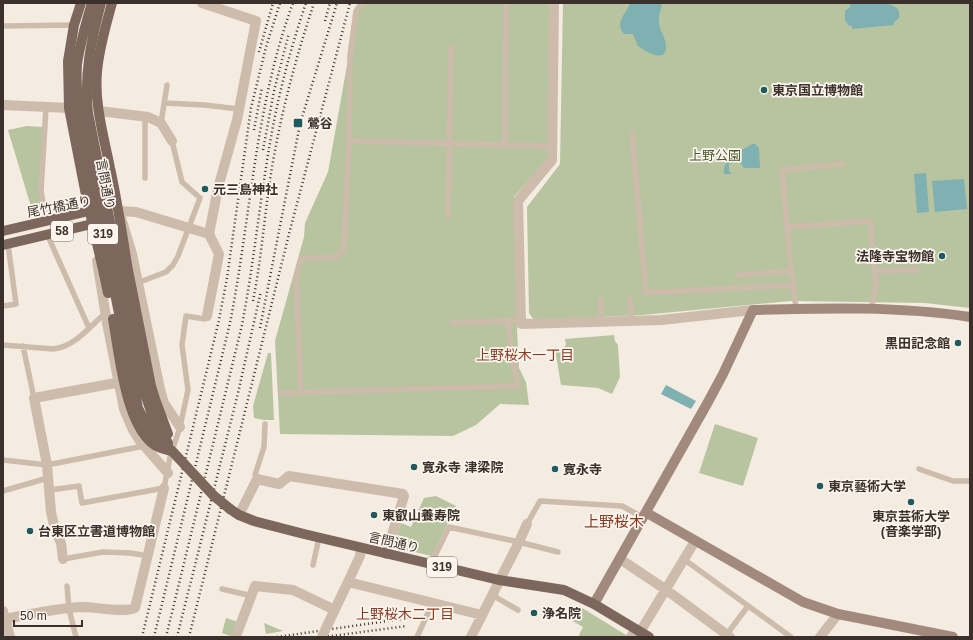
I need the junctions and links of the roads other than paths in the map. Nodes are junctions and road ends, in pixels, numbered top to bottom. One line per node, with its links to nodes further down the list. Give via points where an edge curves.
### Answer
1 (81, 3): 10 (main road)
2 (92, 3): 72 (main road, 言問通り / 319, bridge, via 78,63 76,81 79,114 138,408 155,436)
3 (101, 3): 72 (main road, 言問通り / 319, bridge, via 88,61 88,113 144,391 153,417)
4 (112, 3): 19 (main road, via 97,72)
5 (202, 3): 9 (street)
6 (362, 3): 23 (lane, via 356,11 350,56)
7 (506, 3): 26 (lane)
8 (554, 3): 27 (street)
9 (219, 6): 18 (street, via 256,21)
10 (74, 25): 11 (lane); 17 (main road, via 68,61)
11 (3, 26)
12 (451, 47): 25 (lane)
13 (167, 85): 14 (lane)
14 (165, 104): 18 (lane); 21 (lane)
15 (3, 105): 16 (street)
16 (46, 108): 17 (street); 33 (lane, via 41,191)
17 (69, 108): 30 (main road)
18 (239, 109): 39 (street)
19 (99, 111): 20 (street); 31 (main road)
20 (145, 117): 21 (street); 29 (lane)
21 (160, 123): 24 (street)
22 (632, 133): 46 (lane, via 646,293)
23 (349, 140): 25 (lane); 66 (lane, via 344,250 335,257 301,259 296,277)
24 (172, 141): 36 (lane, via 182,182 200,198)
25 (448, 142): 26 (lane); 32 (lane)
26 (505, 144): 27 (lane)
27 (552, 146): 56 (street, via 552,160 518,201)
28 (842, 164): 35 (lane, via 782,170)
29 (145, 178)
30 (89, 211): 31 (main road, 尾竹橋通り); 33 (main road, 尾竹橋通り / 58); 34 (main road)
31 (119, 211): 34 (main road, 尾竹橋通り / 58); 36 (street, via 136,212); 45 (street, via 132,254); 72 (main road, bridge, via 151,386)
32 (448, 216)
33 (46, 220): 37 (main road, 尾竹橋通り / 58)
34 (92, 224): 38 (main road, 尾竹橋通り / 58); 53 (street); 72 (main road, bridge, via 126,389 135,419 152,444)
35 (787, 227): 42 (lane); 43 (lane, via 870,221)
36 (188, 228): 39 (street); 45 (lane, via 173,265 166,272)
37 (3, 231)
38 (47, 234): 40 (main road, 尾竹橋通り / 58); 61 (lane)
39 (209, 234): 54 (street, via 219,254)
40 (5, 244): 49 (lane, via 16,304)
41 (917, 270): 43 (lane)
42 (791, 271): 44 (lane); 46 (lane)
43 (874, 271): 52 (lane, via 876,286)
44 (738, 275)
45 (137, 283): 64 (street)
46 (793, 285): 50 (lane)
47 (630, 298): 58 (lane)
48 (601, 300): 59 (lane)
49 (3, 306)
50 (796, 308): 51 (street); 52 (street)
51 (753, 310): 58 (street); 84 (street, via 723,374)
52 (871, 310): 55 (street, via 939,312)
53 (106, 315): 61 (lane); 65 (street)
54 (207, 316): 70 (lane, via 205,319 186,316 182,345 188,390)
55 (970, 317)
56 (520, 320): 57 (lane); 59 (street, via 520,324)
57 (508, 321): 60 (lane); 66 (lane, via 518,386)
58 (631, 321): 59 (street)
59 (600, 322)
60 (452, 323)
61 (89, 328): 63 (lane, via 68,346 61,348)
62 (3, 345): 63 (lane)
63 (23, 346): 68 (lane)
64 (157, 375): 65 (street); 70 (street, via 164,403)
65 (118, 382): 68 (street); 71 (street, via 127,419)
66 (301, 392): 67 (lane)
67 (281, 393)
68 (34, 398): 74 (street)
69 (265, 424): 78 (lane, via 264,448 255,475)
70 (180, 427): 76 (lane, via 170,457)
71 (144, 446): 74 (lane); 76 (street)
72 (173, 452): 83 (main road, 言問通り / 319, bridge, via 214,496)
73 (3, 460): 74 (lane)
74 (47, 465): 77 (street)
75 (919, 469): 79 (lane, via 953,481)
76 (168, 473): 80 (lane)
77 (48, 478): 81 (street); 82 (lane)
78 (257, 479): 83 (street); 91 (street, via 279,484 289,476 403,494)
79 (970, 481)
80 (164, 488): 81 (lane, via 82,503 79,486); 92 (street)
81 (50, 490): 93 (street, via 51,512 61,543)
82 (3, 491)
83 (239, 515): 86 (main road, 言問通り / 319, via 254,522)
84 (645, 515): 85 (lane, via 622,506 540,501); 87 (street); 94 (street)
85 (527, 524): 88 (street)
86 (320, 538): 89 (main road, 言問通り / 319); 97 (lane)
87 (695, 541): 95 (street); 111 (street, via 803,602)
88 (519, 542): 90 (lane); 96 (lane, via 449,528); 98 (street)
89 (361, 548): 91 (main road, 言問通り / 319); 99 (street)
90 (558, 552)
91 (386, 554): 96 (main road, 言問通り / 319)
92 (148, 556): 93 (lane, via 103,552); 108 (street, via 135,608)
93 (63, 559)
94 (620, 560): 101 (street); 106 (street)
95 (685, 560): 101 (street); 107 (lane)
96 (431, 564): 98 (main road, 言問通り / 319)
97 (313, 566)
98 (499, 580): 103 (street); 106 (main road, 言問通り / 319, via 564,590)
99 (348, 582): 105 (street); 109 (street)
100 (67, 586): 108 (lane)
101 (665, 588): 114 (street); 116 (street)
102 (222, 589): 104 (lane)
103 (492, 595): 110 (lane); 113 (street)
104 (252, 596): 109 (street, via 256,586 293,590); 115 (street)
105 (433, 602): 113 (street); 120 (lane)
106 (594, 604): 114 (main road, 言問通り / 319)
107 (748, 606): 116 (lane); 122 (lane)
108 (69, 609): 112 (street); 118 (lane)
109 (335, 610): 119 (street, bridge)
110 (518, 610)
111 (838, 614): 123 (street); 124 (street)
112 (4, 615): 117 (street)
113 (482, 615): 121 (street)
114 (639, 634)
115 (236, 636)
116 (728, 636)
117 (10, 637)
118 (76, 637)
119 (322, 637)
120 (417, 637)
121 (471, 637)
122 (791, 637)
123 (820, 637)
124 (953, 637)

